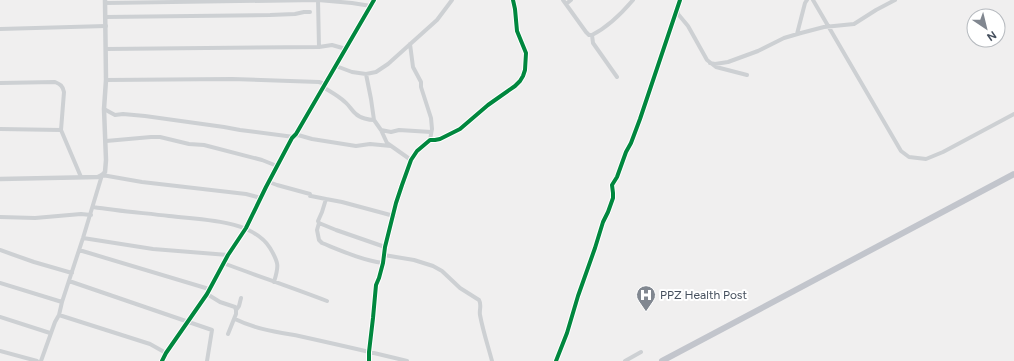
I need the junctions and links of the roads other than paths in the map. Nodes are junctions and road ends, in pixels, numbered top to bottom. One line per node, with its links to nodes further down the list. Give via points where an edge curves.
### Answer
1 (318, 0): 11 (street); 13 (street); 23 (street)
2 (374, 0): 13 (street)
3 (452, 0): 22 (street, via 436,20)
4 (512, 0): 42 (street, via 517,30 526,53 523,76 515,86 460,129 440,140)
5 (571, 0): 12 (street)
6 (633, 0): 21 (street, via 623,12)
7 (680, 0): 14 (street)
8 (807, 0): 20 (street)
9 (813, 0): 18 (street)
10 (895, 0): 18 (street, via 854,24)
11 (105, 2): 16 (street)
12 (564, 2): 21 (street, via 586,32)
13 (371, 6): 25 (street)
14 (677, 9): 26 (street); 95 (street, via 640,119 612,185 613,198)
15 (310, 12): 16 (street, via 270,15)
16 (106, 17): 17 (street)
17 (106, 26): 19 (street); 24 (street)
18 (828, 26): 20 (street); 35 (street, via 901,151 909,157 926,159)
19 (0, 28)
20 (797, 34): 26 (street, via 728,62)
21 (592, 35): 30 (street, via 592,43)
22 (410, 44): 28 (street, via 388,64 376,72); 40 (street, via 413,67 421,82 431,118)
23 (319, 47): 24 (street); 25 (street, via 332,45)
24 (106, 48): 31 (street)
25 (346, 49): 27 (street)
26 (710, 63): 29 (street, via 716,68)
27 (336, 66): 28 (street); 33 (street)
28 (366, 74): 36 (street)
29 (747, 75)
30 (617, 78)
31 (106, 80): 33 (street, via 232,79 319,82); 34 (street)
32 (0, 83): 38 (street, via 60,83 64,92)
33 (324, 86): 36 (street, via 351,107 355,114); 41 (street)
34 (104, 109): 41 (street, via 115,115 145,116); 43 (street)
35 (1014, 114)
36 (374, 120): 39 (street)
37 (0, 129): 38 (street)
38 (61, 130): 49 (street)
39 (381, 130): 40 (street); 44 (street)
40 (431, 132): 42 (street)
41 (293, 137): 44 (street, via 298,135 356,146); 46 (street)
42 (430, 140): 45 (street)
43 (106, 141): 46 (street, via 160,137 204,145); 48 (street, via 106,167)
44 (391, 146): 45 (street)
45 (411, 160): 56 (street)
46 (278, 166): 51 (street)
47 (1014, 174): 97 (highway)
48 (102, 175): 49 (street); 52 (street); 54 (street)
49 (80, 177): 50 (street)
50 (0, 179)
51 (269, 182): 52 (street); 53 (street)
52 (261, 198): 59 (street)
53 (326, 200): 56 (street); 58 (street)
54 (93, 207): 55 (street); 59 (street, via 208,220)
55 (90, 215): 57 (street); 60 (street)
56 (394, 216): 61 (street)
57 (0, 217)
58 (319, 223): 61 (street); 67 (street, via 317,230 322,243 369,261)
59 (246, 228): 64 (street); 70 (street, via 267,243 275,257 278,271)
60 (83, 238): 63 (street); 64 (street, via 154,249)
61 (386, 247): 65 (street)
62 (0, 250): 68 (street)
63 (79, 250): 68 (street); 72 (street)
64 (228, 255): 66 (street)
65 (384, 255): 67 (street); 94 (street, via 433,266 480,300 481,318)
66 (223, 263): 70 (street); 72 (street)
67 (384, 263): 85 (street, via 376,285)
68 (72, 273): 69 (street)
69 (69, 281): 76 (street); 81 (street)
70 (274, 282): 75 (street)
71 (0, 283): 76 (street)
72 (210, 289): 73 (street)
73 (207, 294): 77 (street, via 235,307); 81 (street)
74 (241, 298): 77 (street)
75 (327, 301)
76 (62, 302): 78 (street)
77 (236, 310): 80 (street)
78 (59, 315): 82 (street); 87 (street, via 150,344)
79 (0, 317): 82 (street)
80 (234, 319): 83 (street); 85 (street, via 266,330)
81 (187, 322): 87 (street); 91 (street, via 212,330)
82 (50, 333): 89 (street)
83 (228, 334)
84 (0, 351): 88 (street)
85 (369, 352): 92 (street); 93 (street)
86 (641, 352): 96 (street)
87 (166, 353): 90 (street)
88 (37, 361)
89 (41, 361)
90 (162, 361)
91 (206, 361)
92 (369, 361)
93 (407, 361)
94 (492, 361)
95 (556, 361)
96 (625, 361)
97 (662, 361)

